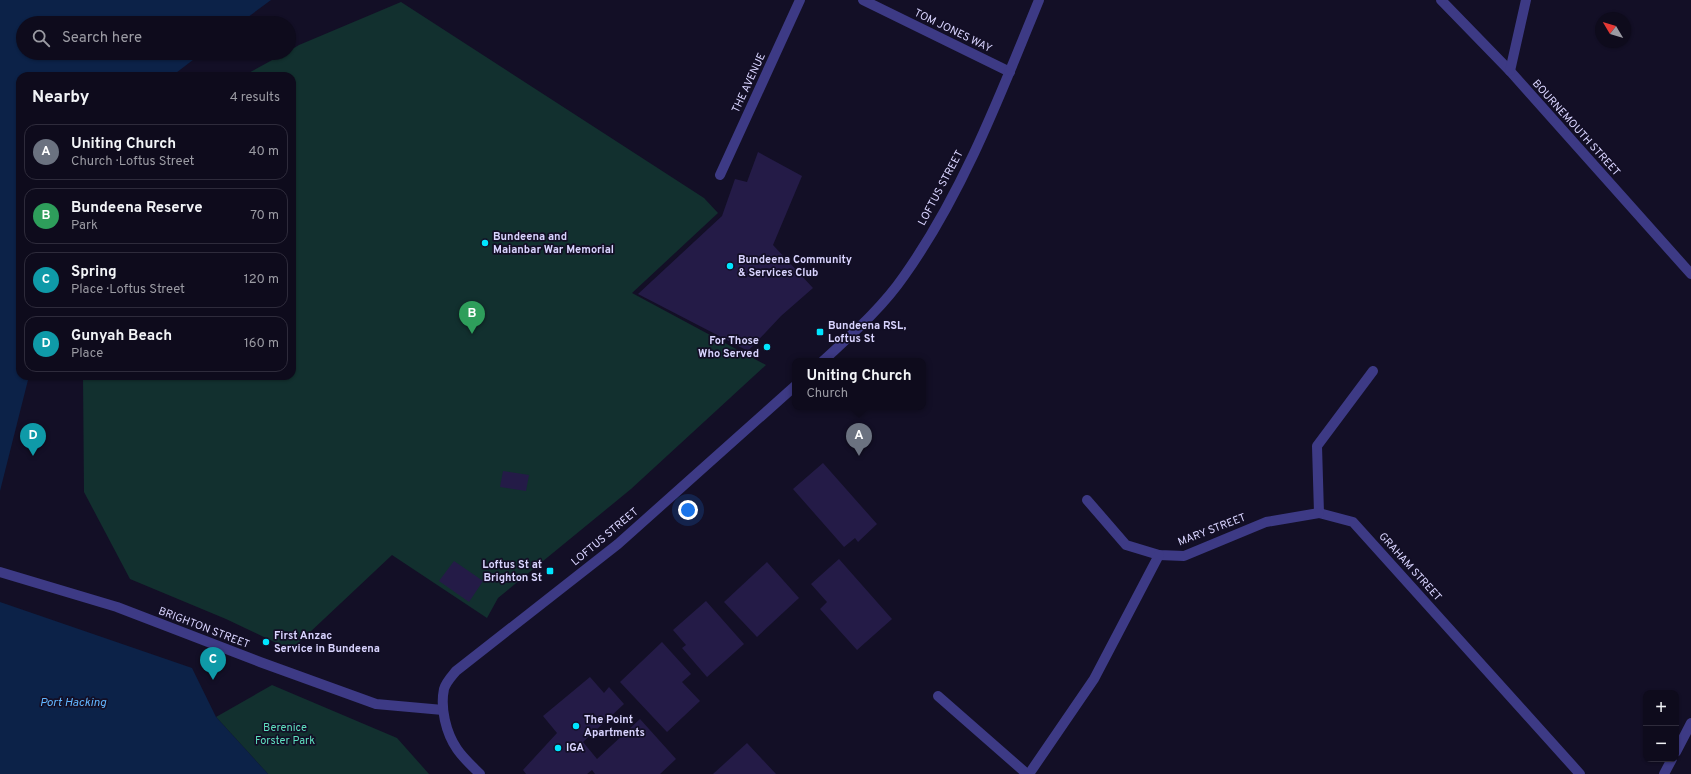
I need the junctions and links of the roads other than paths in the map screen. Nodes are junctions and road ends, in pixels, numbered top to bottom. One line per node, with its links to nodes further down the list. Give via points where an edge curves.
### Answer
1 (800, 0): 8 (street, THE AVENUE)
2 (863, 0): 7 (street, TOM JONES WAY)
3 (1039, 0): 7 (street, LOFTUS STREET)
4 (1441, 0): 6 (street, BOURNEMOUTH STREET)
5 (1526, 0): 6 (street)
6 (1510, 71): 9 (street, BOURNEMOUTH STREET)
7 (1010, 72): 10 (street, LOFTUS STREET, via 962,176 928,239 904,276 875,312)
8 (720, 175)
9 (1691, 274)
10 (826, 358)
11 (1373, 371): 14 (street, via 1317,446)
12 (792, 389): 18 (street, LOFTUS STREET, via 618,544 456,671 445,688)
13 (1087, 500): 15 (street, MARY STREET, via 1126,545)
14 (1319, 513): 15 (street, MARY STREET, via 1266,522 1184,556); 24 (street, GRAHAM STREET, via 1353,522)
15 (1159, 555): 23 (street, via 1094,679)
16 (0, 572): 18 (street, BRIGHTON STREET, via 117,607 376,704)
17 (938, 696): 23 (street)
18 (443, 710): 22 (street, via 447,728 457,749)
19 (1691, 723): 20 (street)
20 (1679, 746)
21 (1670, 762): 25 (street)
22 (480, 774)
23 (1028, 774)
24 (1580, 774)
25 (1664, 774)

